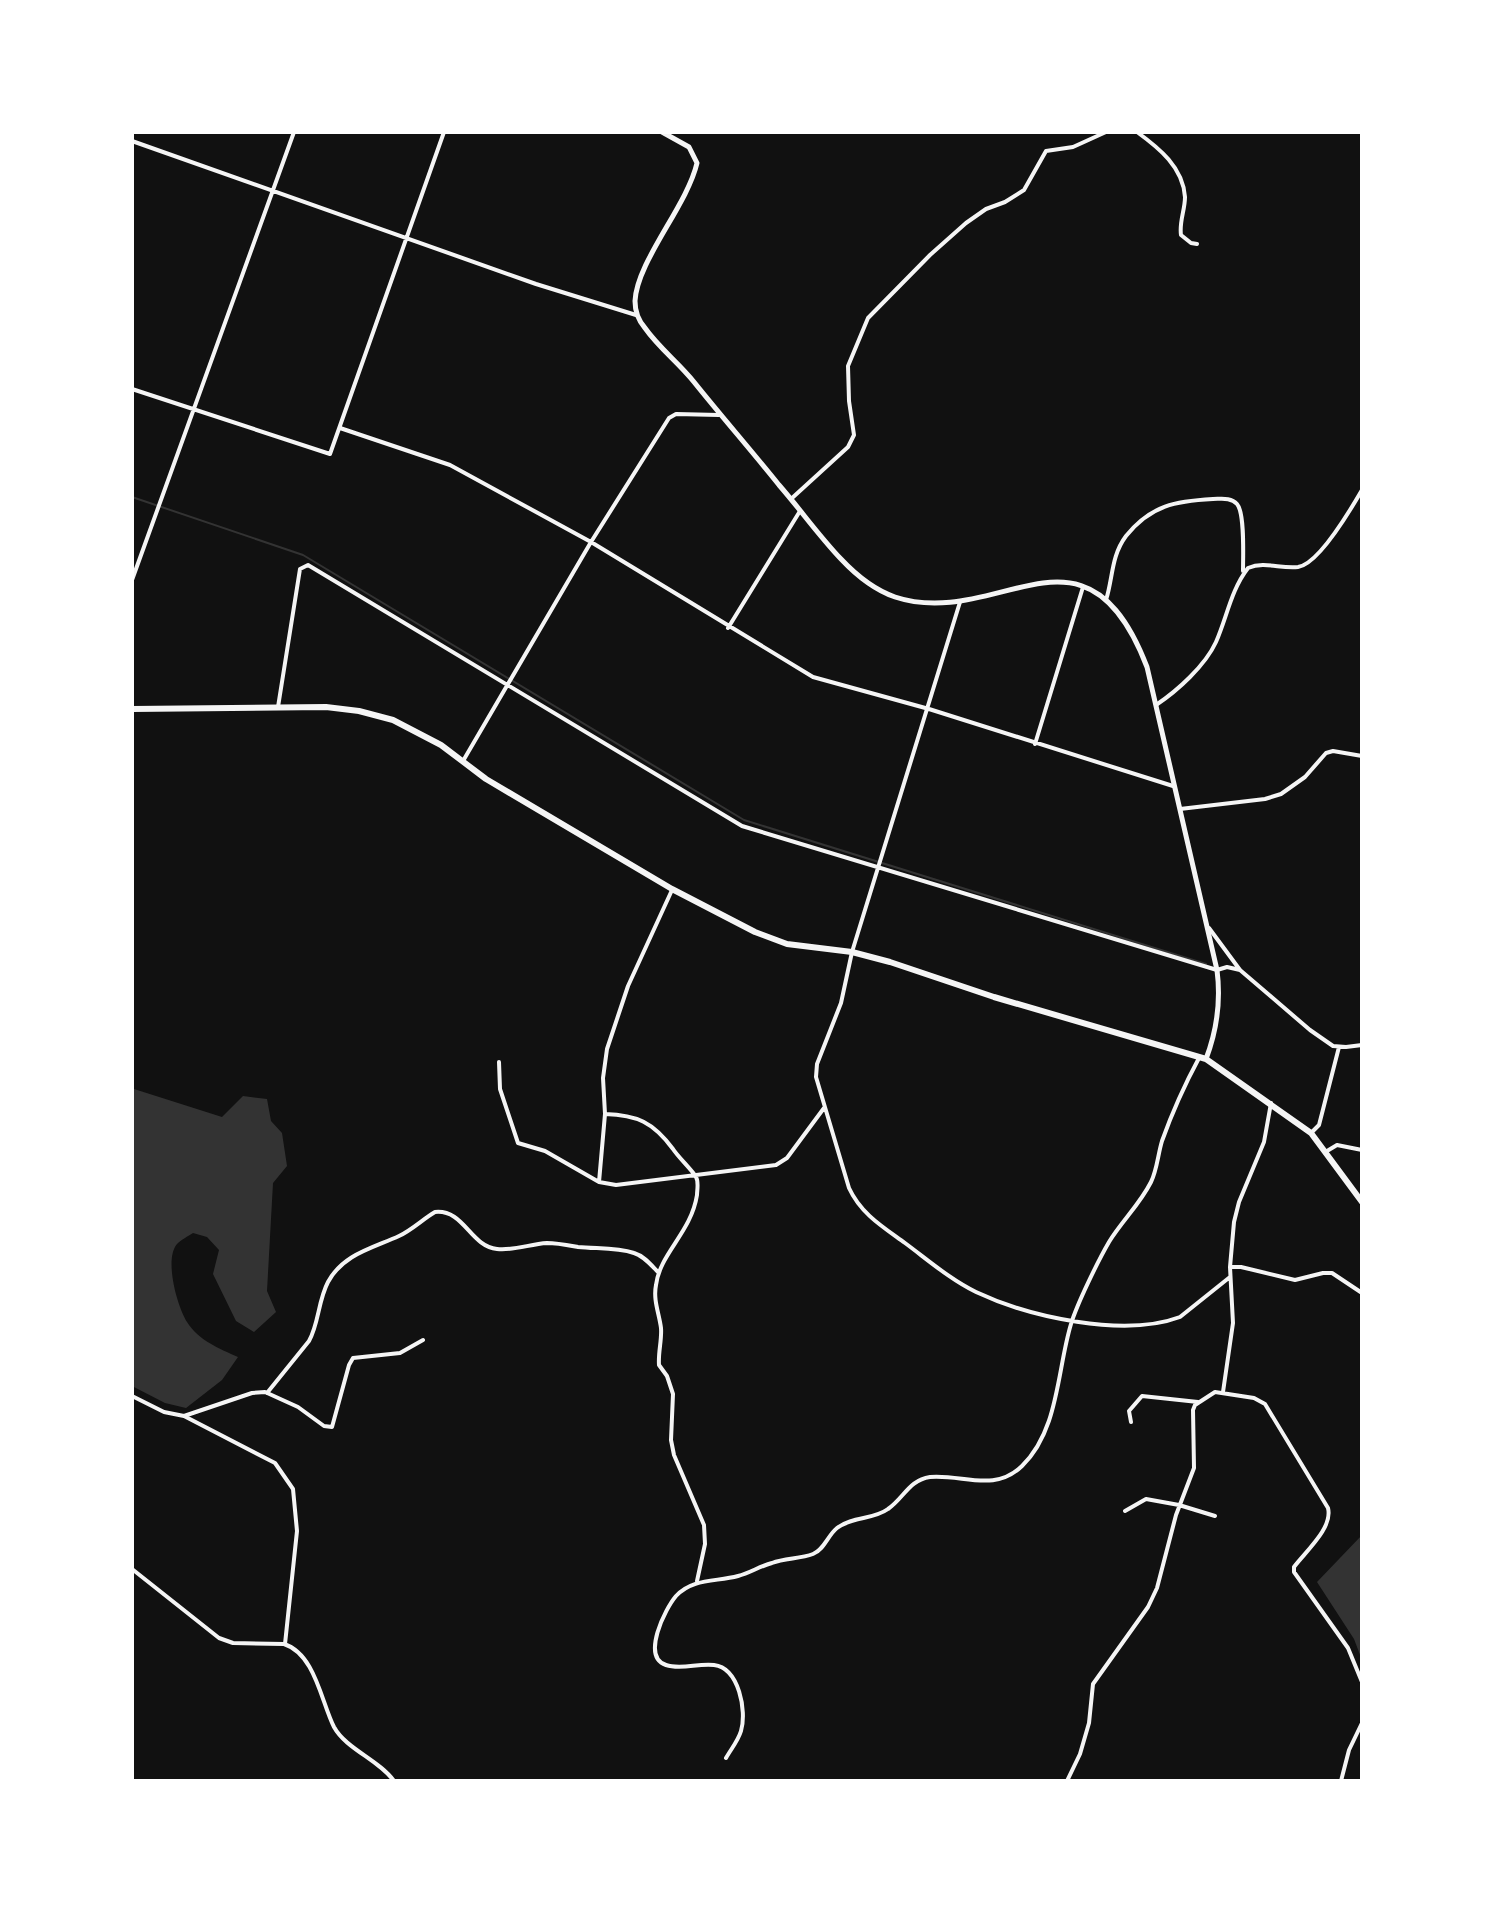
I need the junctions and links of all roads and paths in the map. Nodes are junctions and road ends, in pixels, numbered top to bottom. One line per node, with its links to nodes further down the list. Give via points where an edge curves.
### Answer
1 (294, 132): 7 (street)
2 (444, 132): 8 (street)
3 (662, 132): 10 (main road, via 689,147 697,163 640,283)
4 (1106, 132): 16 (street, via 1073,147 1046,151 1024,190 966,223 883,301 862,329 848,366 854,435 848,447)
5 (1137, 132): 9 (street, via 1177,170 1185,198 1181,235)
6 (132, 141): 7 (street)
7 (274, 190): 8 (street); 12 (street)
8 (407, 239): 10 (street); 14 (street)
9 (1197, 244)
10 (636, 315): 13 (main road)
11 (132, 389): 12 (street)
12 (194, 411): 14 (street, via 330,454); 20 (street)
13 (719, 415): 16 (main road); 18 (street, via 669,418)
14 (340, 428): 18 (street, via 450,465)
15 (1362, 490): 19 (street, via 1306,565 1256,564)
16 (791, 499): 17 (main road)
17 (800, 511): 23 (main road, via 841,559 875,587 914,601); 24 (street)
18 (591, 542): 24 (street); 25 (street)
19 (1243, 573): 22 (street, via 1238,504 1221,499 1172,502 1126,536 1109,573); 26 (street, via 1213,647)
20 (132, 580)
21 (1083, 587): 22 (main road); 23 (main road, via 1054,581 1025,584); 30 (street)
22 (1106, 600): 26 (main road, via 1139,644)
23 (960, 602): 29 (street)
24 (728, 628): 29 (street, via 813,677)
25 (508, 685): 27 (street, via 308,565 300,569); 32 (street); 35 (street, via 742,826)
26 (1156, 705): 33 (main road)
27 (278, 707): 28 (main road); 32 (main road, via 343,708 378,715 419,732)
28 (132, 709)
29 (929, 709): 30 (street); 35 (street)
30 (1035, 744): 33 (street)
31 (1362, 756): 34 (street, via 1326,753 1292,787 1265,799)
32 (463, 761): 36 (main road)
33 (1173, 786): 34 (main road)
34 (1180, 809): 37 (main road)
35 (879, 868): 38 (street); 39 (street)
36 (672, 889): 38 (main road, via 770,938); 47 (street, via 628,986 607,1049)
37 (1209, 928): 39 (main road); 40 (street)
38 (852, 952): 43 (main road); 46 (street, via 841,1003 817,1064)
39 (1217, 970): 40 (street); 43 (main road, via 1216,1028)
40 (1240, 970): 42 (street, via 1310,1030)
41 (1362, 1045): 42 (street)
42 (1339, 1047): 48 (street, via 1319,1125)
43 (1203, 1058): 45 (main road); 58 (street, via 1162,1141 1152,1180 1109,1242)
44 (499, 1062): 52 (street, via 500,1089 518,1143)
45 (1271, 1102): 48 (main road); 54 (street, via 1264,1142 1234,1222)
46 (824, 1107): 51 (street, via 787,1158 776,1165); 58 (street, via 849,1188 871,1218 973,1290)
47 (605, 1114): 51 (street, via 645,1121); 52 (street)
48 (1311, 1133): 50 (main road)
49 (1362, 1150): 50 (street, via 1337,1145)
50 (1327, 1151): 53 (main road)
51 (696, 1176): 52 (street, via 632,1185); 55 (street, via 695,1206)
52 (599, 1182)
53 (1362, 1202)
54 (1230, 1267): 56 (street); 57 (street, via 1295,1280 1332,1273)
55 (659, 1273): 61 (street, via 633,1252 548,1243 508,1250 487,1247 459,1219 435,1212 336,1270 322,1296 314,1333); 70 (street, via 659,1365 673,1394 671,1440 705,1537)
56 (1230, 1277): 58 (street, via 1171,1320); 60 (street, via 1233,1323)
57 (1362, 1293)
58 (1071, 1323): 70 (street, via 1046,1424 1034,1451 1010,1475 983,1482 923,1479 889,1509 841,1525 815,1554 768,1563 736,1577)
59 (423, 1340): 61 (street, via 389,1356 353,1358 332,1427)
60 (1223, 1392): 63 (street); 72 (street, via 1265,1404 1328,1508 1327,1525 1294,1572 1348,1648)
61 (267, 1393): 64 (street, via 252,1393)
62 (132, 1396): 64 (street)
63 (1198, 1402): 65 (street, via 1142,1396 1129,1411); 66 (street, via 1193,1410 1194,1468)
64 (184, 1416): 71 (street, via 275,1463 293,1489 297,1531)
65 (1131, 1422)
66 (1179, 1505): 67 (street, via 1146,1499); 68 (street); 76 (street, via 1148,1607 1093,1684 1089,1723)
67 (1125, 1511)
68 (1215, 1516)
69 (132, 1569): 71 (street, via 219,1638)
70 (697, 1582): 74 (street, via 665,1613 654,1649 664,1664 725,1668 735,1682 743,1719)
71 (285, 1644): 75 (street, via 306,1663 339,1734)
72 (1362, 1682)
73 (1362, 1723): 77 (street)
74 (726, 1758)
75 (394, 1781)
76 (1067, 1781)
77 (1341, 1781)

